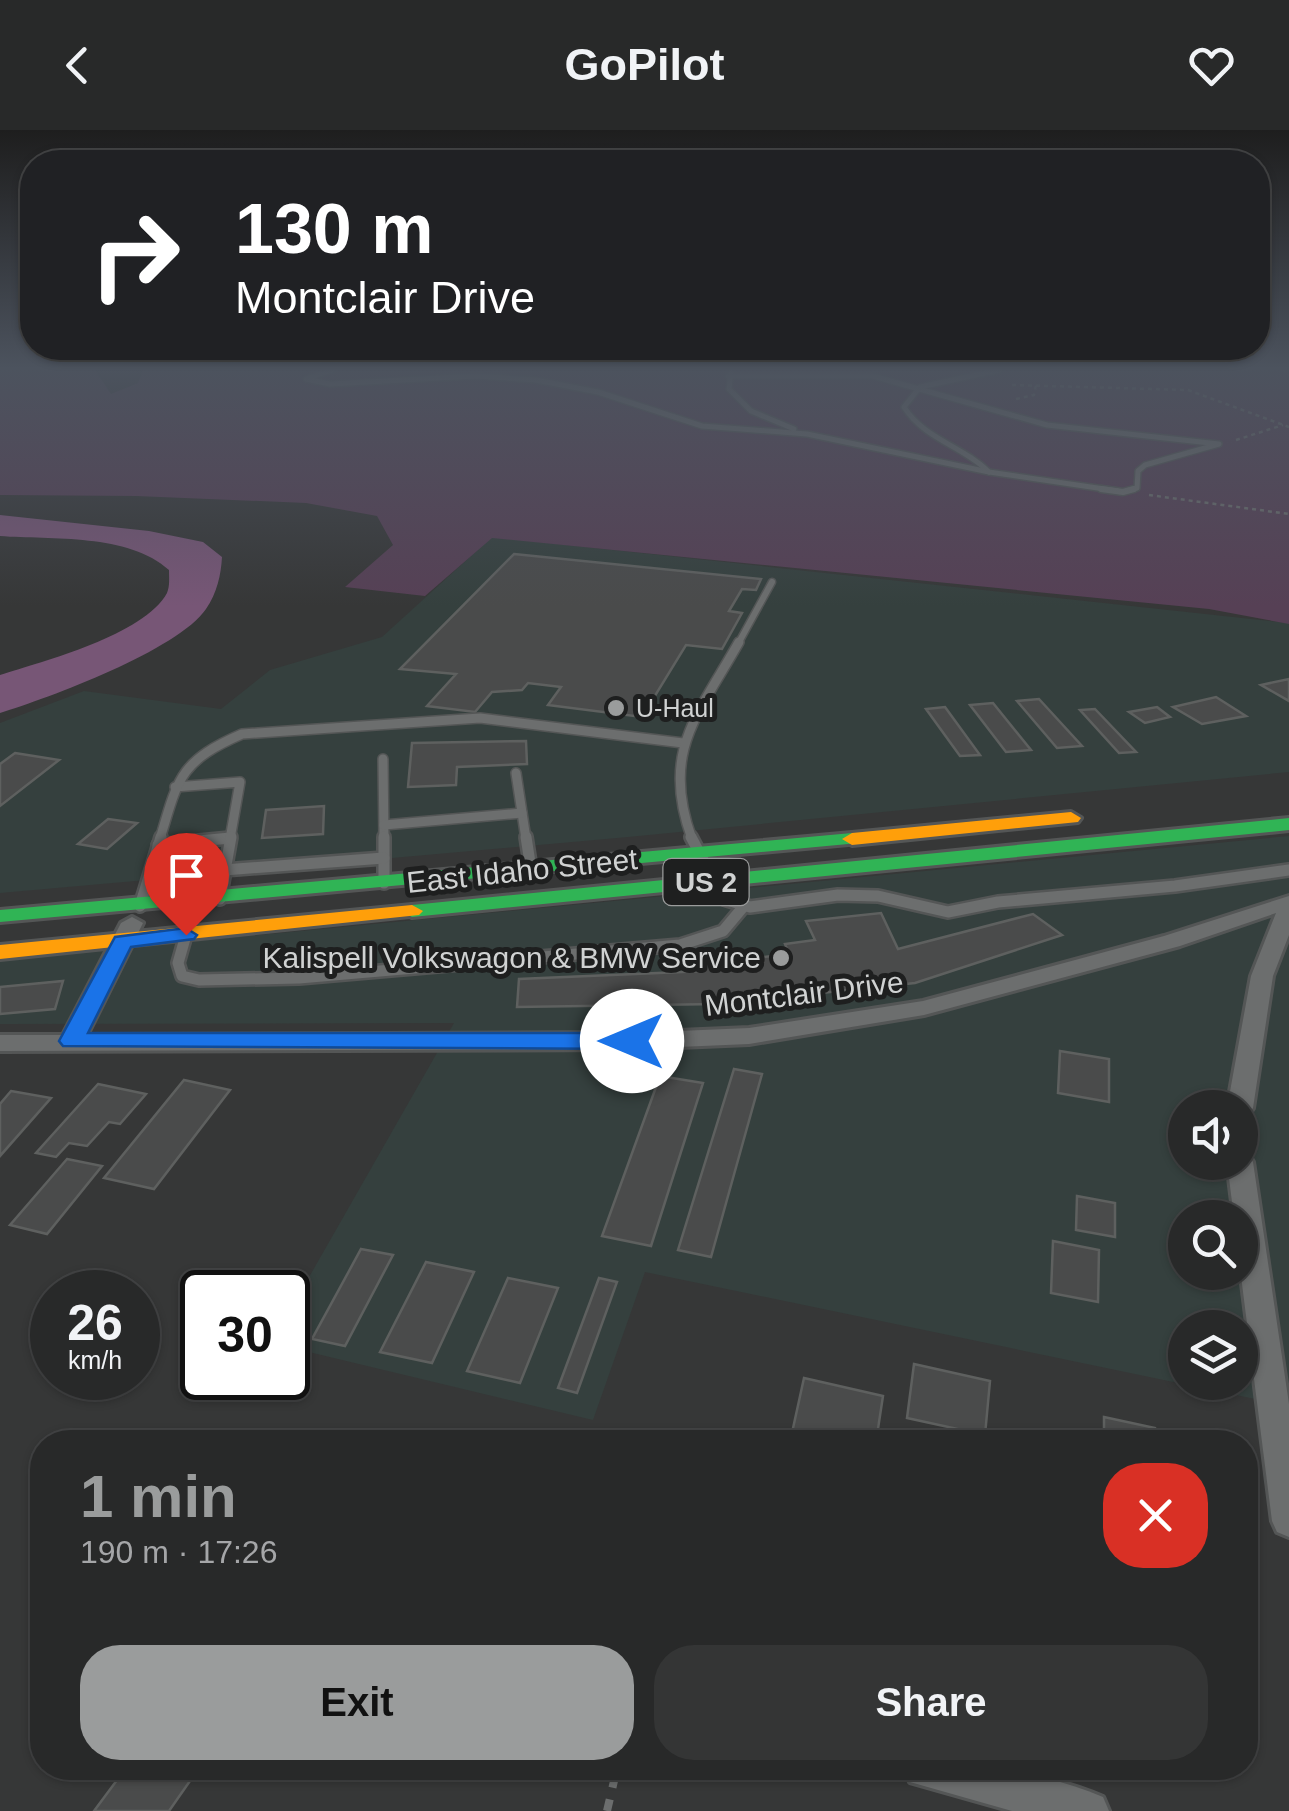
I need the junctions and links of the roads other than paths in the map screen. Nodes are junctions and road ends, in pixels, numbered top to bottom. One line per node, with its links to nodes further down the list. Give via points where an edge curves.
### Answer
1 (876, 448): 4 (lane)
2 (961, 448): 4 (lane)
3 (1209, 448): 4 (lane, via 1145,465 1137,488 1123,492)
4 (988, 472)
5 (772, 582): 6 (lane)
6 (683, 743): 9 (lane, via 480,718 242,734 191,762); 16 (lane, via 679,792)
7 (383, 759): 13 (lane)
8 (516, 773): 10 (lane)
9 (175, 787): 14 (lane, via 240,782); 15 (lane)
10 (522, 813): 13 (lane); 18 (lane)
11 (1090, 817): 16 (highway, East Idaho Street / US 2)
12 (1289, 824): 21 (highway, East Idaho Street / US 2)
13 (384, 826): 17 (lane)
14 (230, 838): 15 (lane); 19 (lane)
15 (158, 845): 28 (lane)
16 (700, 852): 18 (highway, East Idaho Street / US 2); 21 (lane); 27 (highway, via 648,866 388,899)
17 (384, 858): 19 (lane); 22 (lane)
18 (530, 868): 22 (highway, East Idaho Street / US 2)
19 (224, 870): 23 (lane)
20 (1289, 870): 25 (lane, via 948,912 878,896)
21 (712, 882): 25 (lane, via 724,899); 27 (highway, East Idaho Street / US 2)
22 (384, 883): 23 (highway, East Idaho Street / US 2)
23 (220, 898): 28 (highway, East Idaho Street / US 2)
24 (1289, 905): 32 (street, Montclair Drive, via 924,1008 749,1036); 34 (street, via 1262,976)
25 (744, 906): 30 (lane, via 723,931 680,945 299,978 182,976 178,963)
26 (0, 916): 28 (highway, East Idaho Street / US 2)
27 (311, 922): 30 (highway, East Idaho Street / US 2)
28 (132, 924): 29 (highway, via 110,917); 30 (highway, East Idaho Street / US 2); 31 (highway, East Idaho Street / US 2); 32 (street)
29 (0, 928)
30 (186, 935)
31 (0, 952)
32 (72, 1041): 33 (street, Montclair Drive)
33 (0, 1042)
34 (1243, 1090)
35 (1242, 1180): 36 (street)
36 (1289, 1522)
37 (970, 1780): 38 (street)
38 (1089, 1811)

